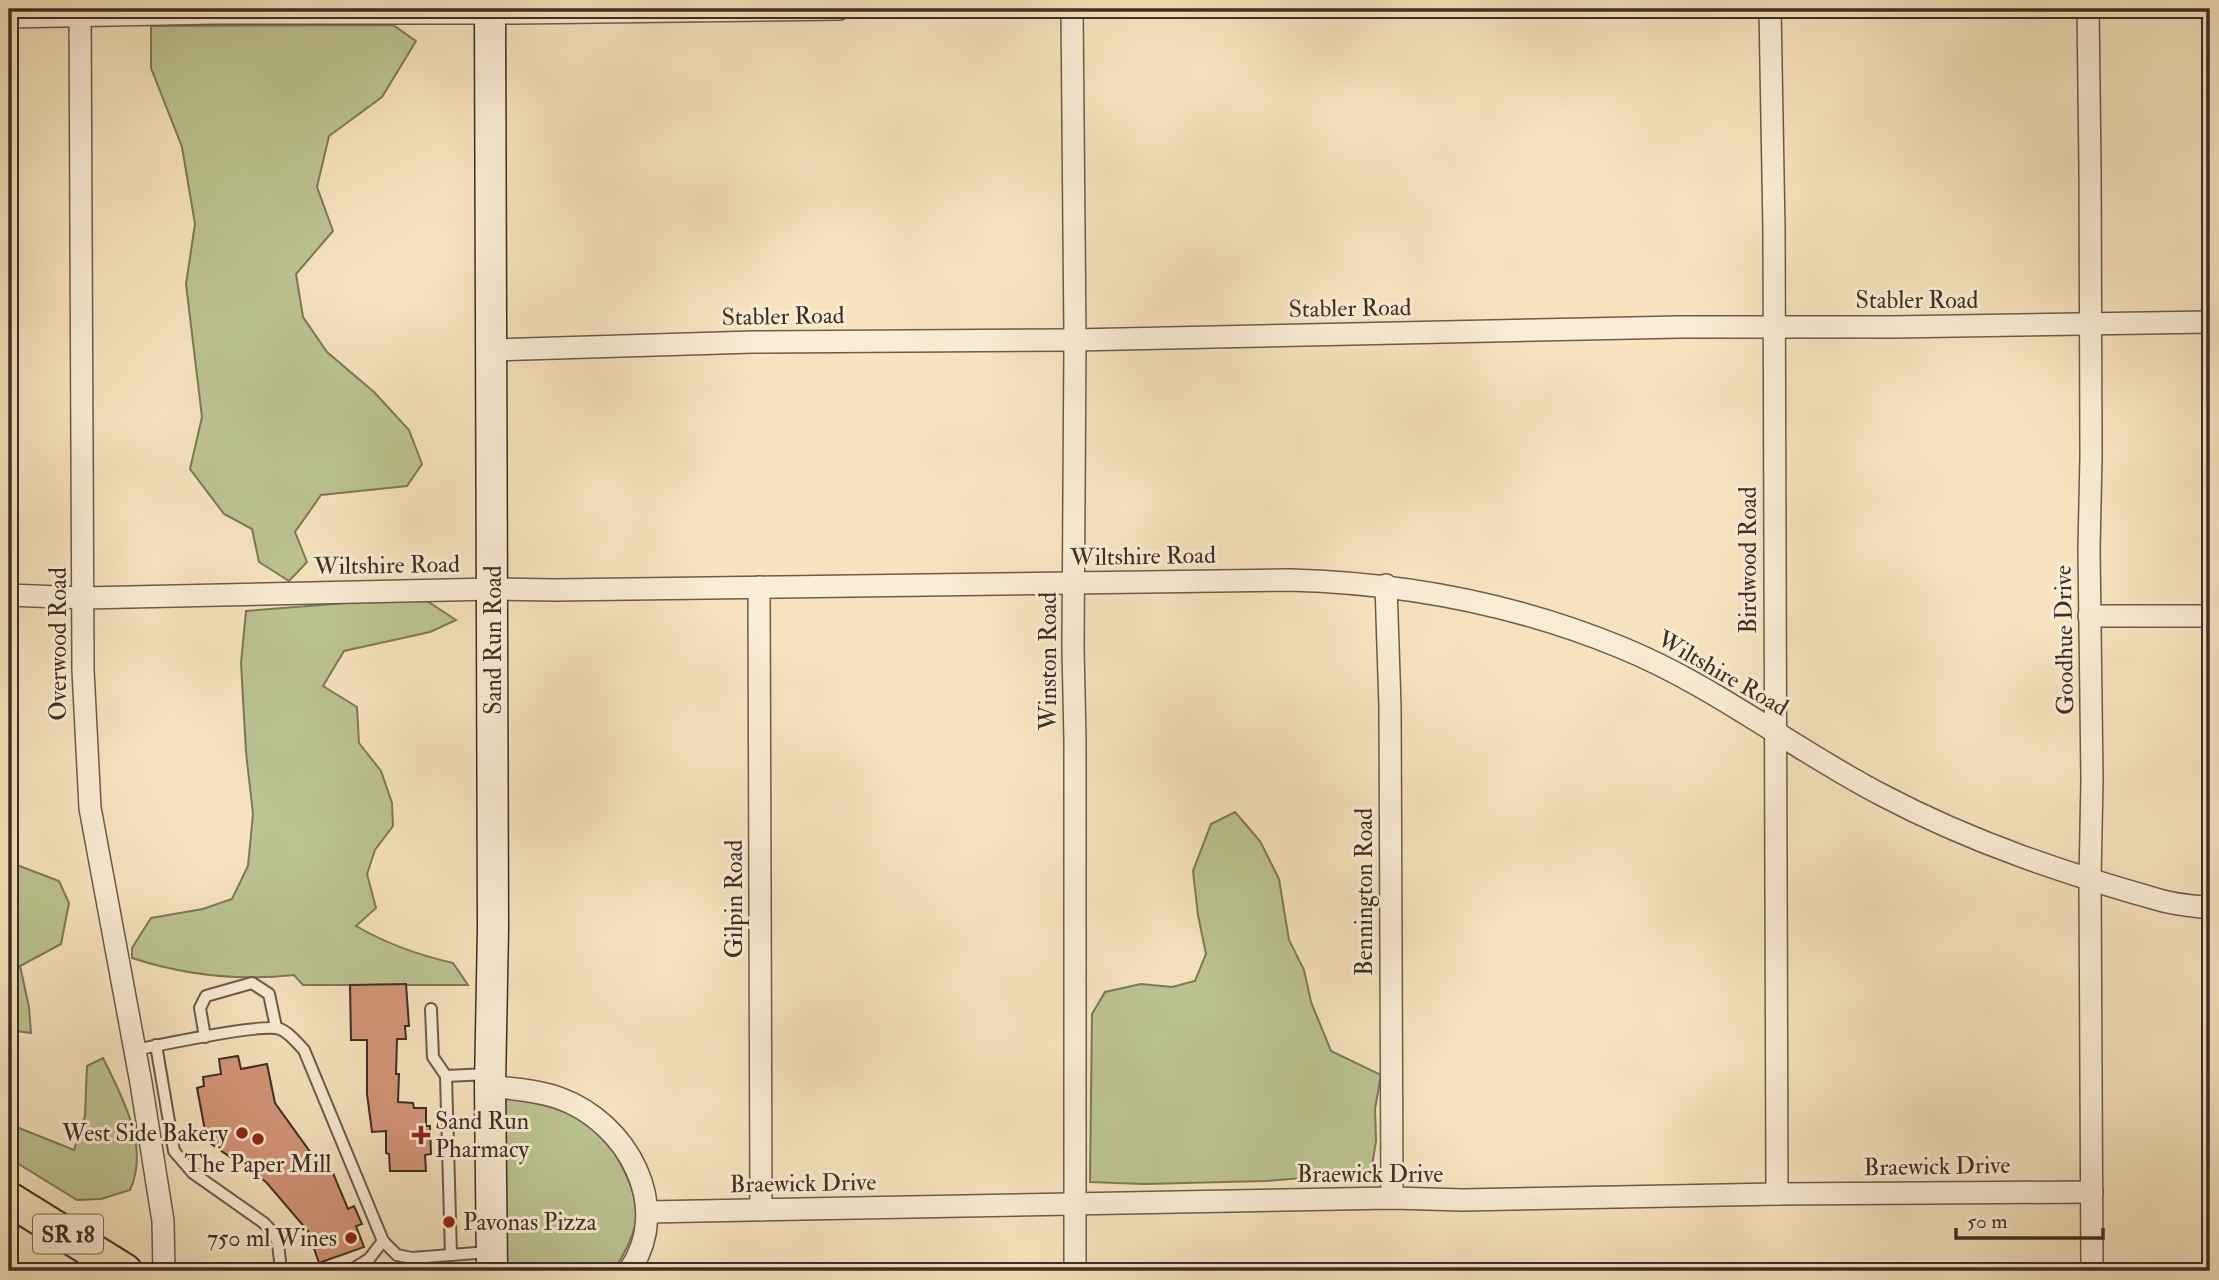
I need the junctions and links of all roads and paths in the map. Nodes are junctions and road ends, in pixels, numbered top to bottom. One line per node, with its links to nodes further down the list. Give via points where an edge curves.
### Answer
1 (839, 9): 5 (street)
2 (1072, 9): 11 (street, Winston Road)
3 (1770, 9): 10 (street, Birdwood Road)
4 (2088, 9): 9 (street, Goodhue Drive)
5 (490, 11): 6 (street); 12 (street, Sand Run Road)
6 (80, 12): 7 (street); 18 (street, Overwood Road)
7 (9, 17)
8 (2210, 322): 9 (street, Stabler Road)
9 (2090, 324): 10 (street, Stabler Road); 19 (street, Goodhue Drive)
10 (1774, 327): 11 (street, Stabler Road); 21 (street, Birdwood Road)
11 (1075, 340): 12 (street, Stabler Road, via 753,342); 13 (street, Winston Road)
12 (490, 350): 16 (street, Sand Run Road)
13 (1073, 583): 14 (street, Wiltshire Road, via 1290,580); 15 (street, Wiltshire Road); 35 (street, Winston Road)
14 (1386, 585): 21 (street, Wiltshire Road, via 1471,601 1608,642 1712,692); 33 (street, Bennington Road)
15 (759, 587): 16 (street, Wiltshire Road); 36 (street, Gilpin Road)
16 (493, 589): 18 (street, Wiltshire Road); 30 (street, Sand Run Road)
17 (9, 595): 18 (street, Wiltshire Road)
18 (84, 598): 28 (street, Overwood Road, via 90,808)
19 (2090, 616): 20 (street); 22 (street, Goodhue Drive)
20 (2210, 616)
21 (1775, 732): 22 (street, Wiltshire Road, via 1881,795 1958,832); 32 (street, Birdwood Road)
22 (2090, 880): 23 (street, Wiltshire Road, via 2163,901); 31 (street, Goodhue Drive)
23 (2210, 908)
24 (431, 1009): 29 (lane, via 433,1057)
25 (276, 1027): 26 (lane); 26 (lane, via 269,994 252,983 206,996 200,1008); 38 (lane, via 304,1050)
26 (205, 1037): 27 (lane)
27 (156, 1045): 28 (lane); 43 (lane, via 174,1151 193,1173 264,1223 278,1244)
28 (135, 1050): 42 (street, Overwood Road, via 163,1221)
29 (446, 1076): 30 (lane); 39 (lane)
30 (490, 1080): 37 (street, via 559,1098 605,1126 620,1141 638,1174); 40 (street, Sand Run Road)
31 (2092, 1192): 32 (street, Braewick Drive); 47 (street, Goodhue Drive)
32 (1777, 1194): 33 (street, Braewick Drive)
33 (1392, 1198): 35 (street, Braewick Drive)
34 (9, 1199): 41 (main road, SR 18)
35 (1075, 1206): 36 (street, Braewick Drive); 46 (street, Winston Road)
36 (761, 1210): 37 (street, Braewick Drive)
37 (648, 1212): 45 (street, via 642,1246)
38 (383, 1241): 39 (lane, via 397,1255); 44 (lane, via 369,1259)
39 (451, 1255): 40 (lane)
40 (492, 1262)
41 (125, 1271)
42 (164, 1271)
43 (279, 1271)
44 (350, 1271)
45 (629, 1271)
46 (1075, 1271)
47 (2092, 1271)

